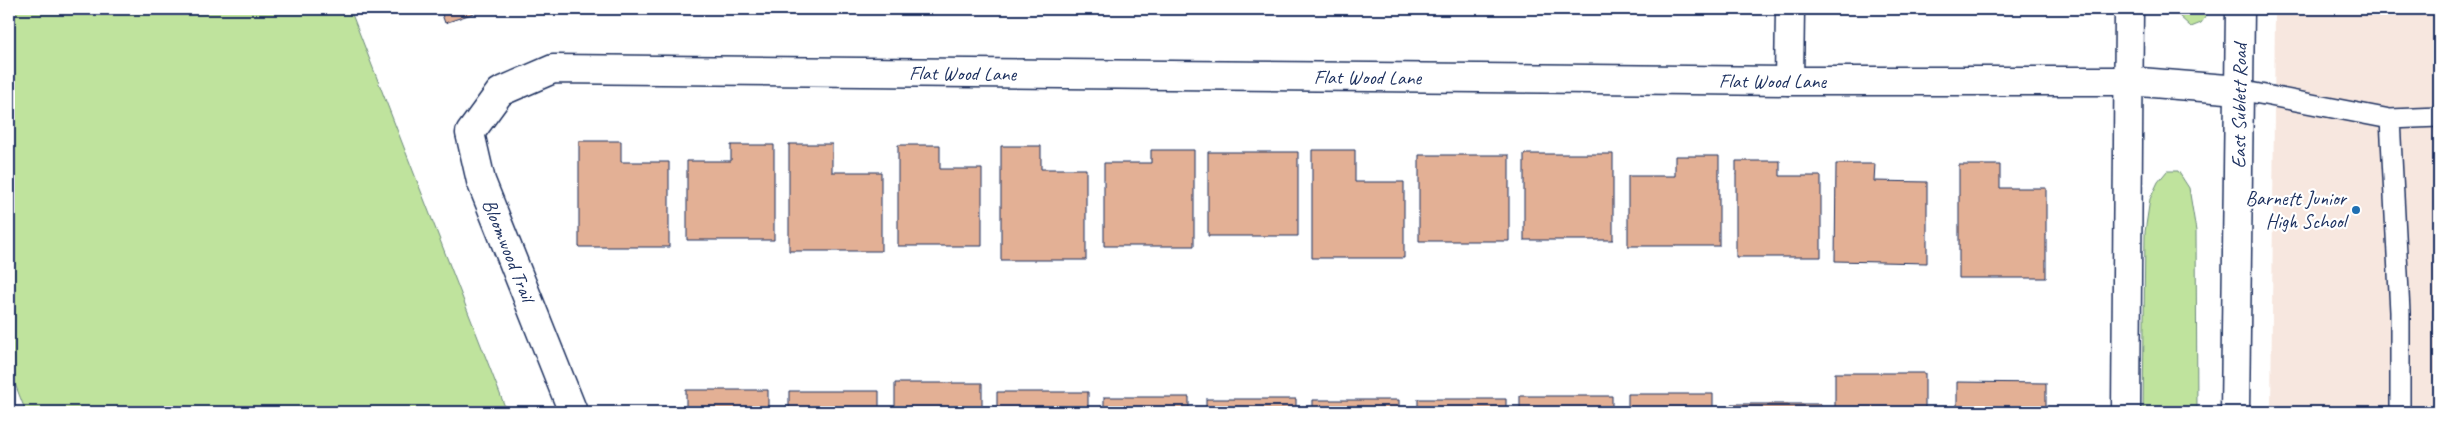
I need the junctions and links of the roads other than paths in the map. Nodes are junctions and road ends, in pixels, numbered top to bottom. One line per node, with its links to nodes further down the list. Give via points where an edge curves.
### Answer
1 (1790, 9): 4 (street)
2 (2129, 9): 5 (street)
3 (2240, 9): 6 (street, East Sublett Road)
4 (1789, 81): 5 (street, Flat Wood Lane); 7 (street, Flat Wood Lane, via 553,69)
5 (2128, 81): 6 (street, Flat Wood Lane); 11 (street)
6 (2239, 90): 9 (lane); 12 (street, East Sublett Road)
7 (500, 92): 10 (street, Bloomwood Trail, via 470,133 482,181)
8 (2439, 118): 9 (lane)
9 (2390, 119): 13 (lane, via 2400,312)
10 (573, 412)
11 (2126, 412)
12 (2235, 412)
13 (2400, 412)

